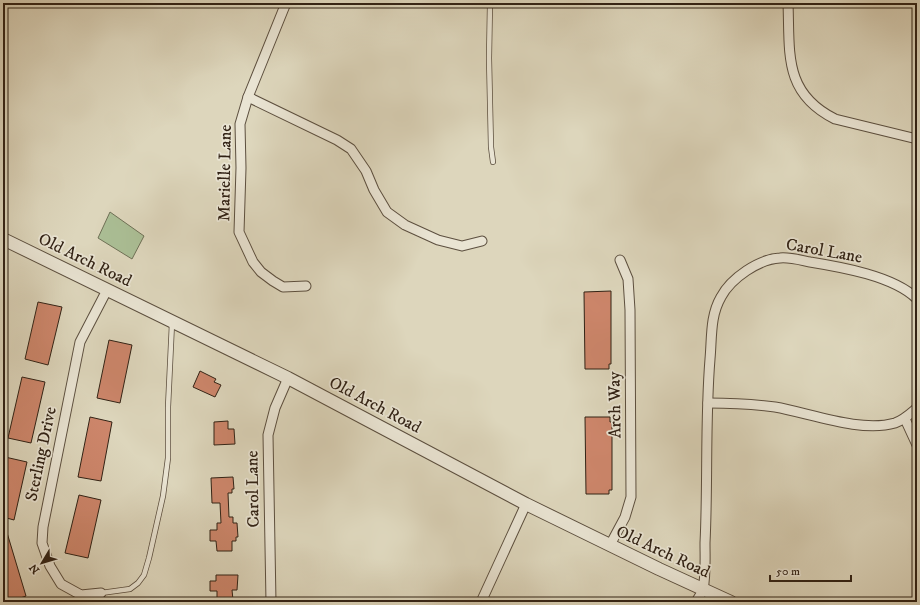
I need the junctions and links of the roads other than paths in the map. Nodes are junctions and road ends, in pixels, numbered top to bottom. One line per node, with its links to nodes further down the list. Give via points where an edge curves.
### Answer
1 (286, 3): 4 (street, Marielle Lane)
2 (490, 3): 6 (lane, via 489,58)
3 (788, 3): 5 (street, via 791,65 795,80 810,103 835,119)
4 (248, 97): 8 (street, via 351,149 366,171 387,212 405,225 438,240 462,246); 10 (street, Marielle Lane, via 240,124 239,232 253,262 261,272 283,286)
5 (917, 139)
6 (493, 162)
7 (3, 239): 11 (street, Old Arch Road)
8 (482, 241)
9 (620, 260): 20 (street, Arch Way, via 628,279 630,310 631,497 626,517)
10 (306, 286)
11 (107, 290): 13 (street, Old Arch Road); 22 (street, Sterling Drive, via 80,342 42,543 50,566 61,584 81,595)
12 (917, 299): 15 (street, Carol Lane, via 894,283 837,267 781,258 756,265 727,288 713,316)
13 (172, 322): 14 (street, Old Arch Road); 22 (lane, via 168,458 163,496 149,558 144,575 130,589)
14 (288, 378): 19 (street, Old Arch Road); 23 (street, Carol Lane, via 275,408 268,435)
15 (708, 403): 17 (street, via 773,407 865,425 894,423); 21 (street, Carol Lane, via 707,515)
16 (917, 408): 17 (street)
17 (905, 419): 18 (street)
18 (917, 445)
19 (526, 504): 20 (street, Old Arch Road); 24 (street)
20 (610, 545): 21 (street, Old Arch Road)
21 (703, 589): 25 (street, Carol Lane); 26 (street, Old Arch Road)
22 (101, 593)
23 (272, 602)
24 (481, 602)
25 (696, 602)
26 (731, 602)

